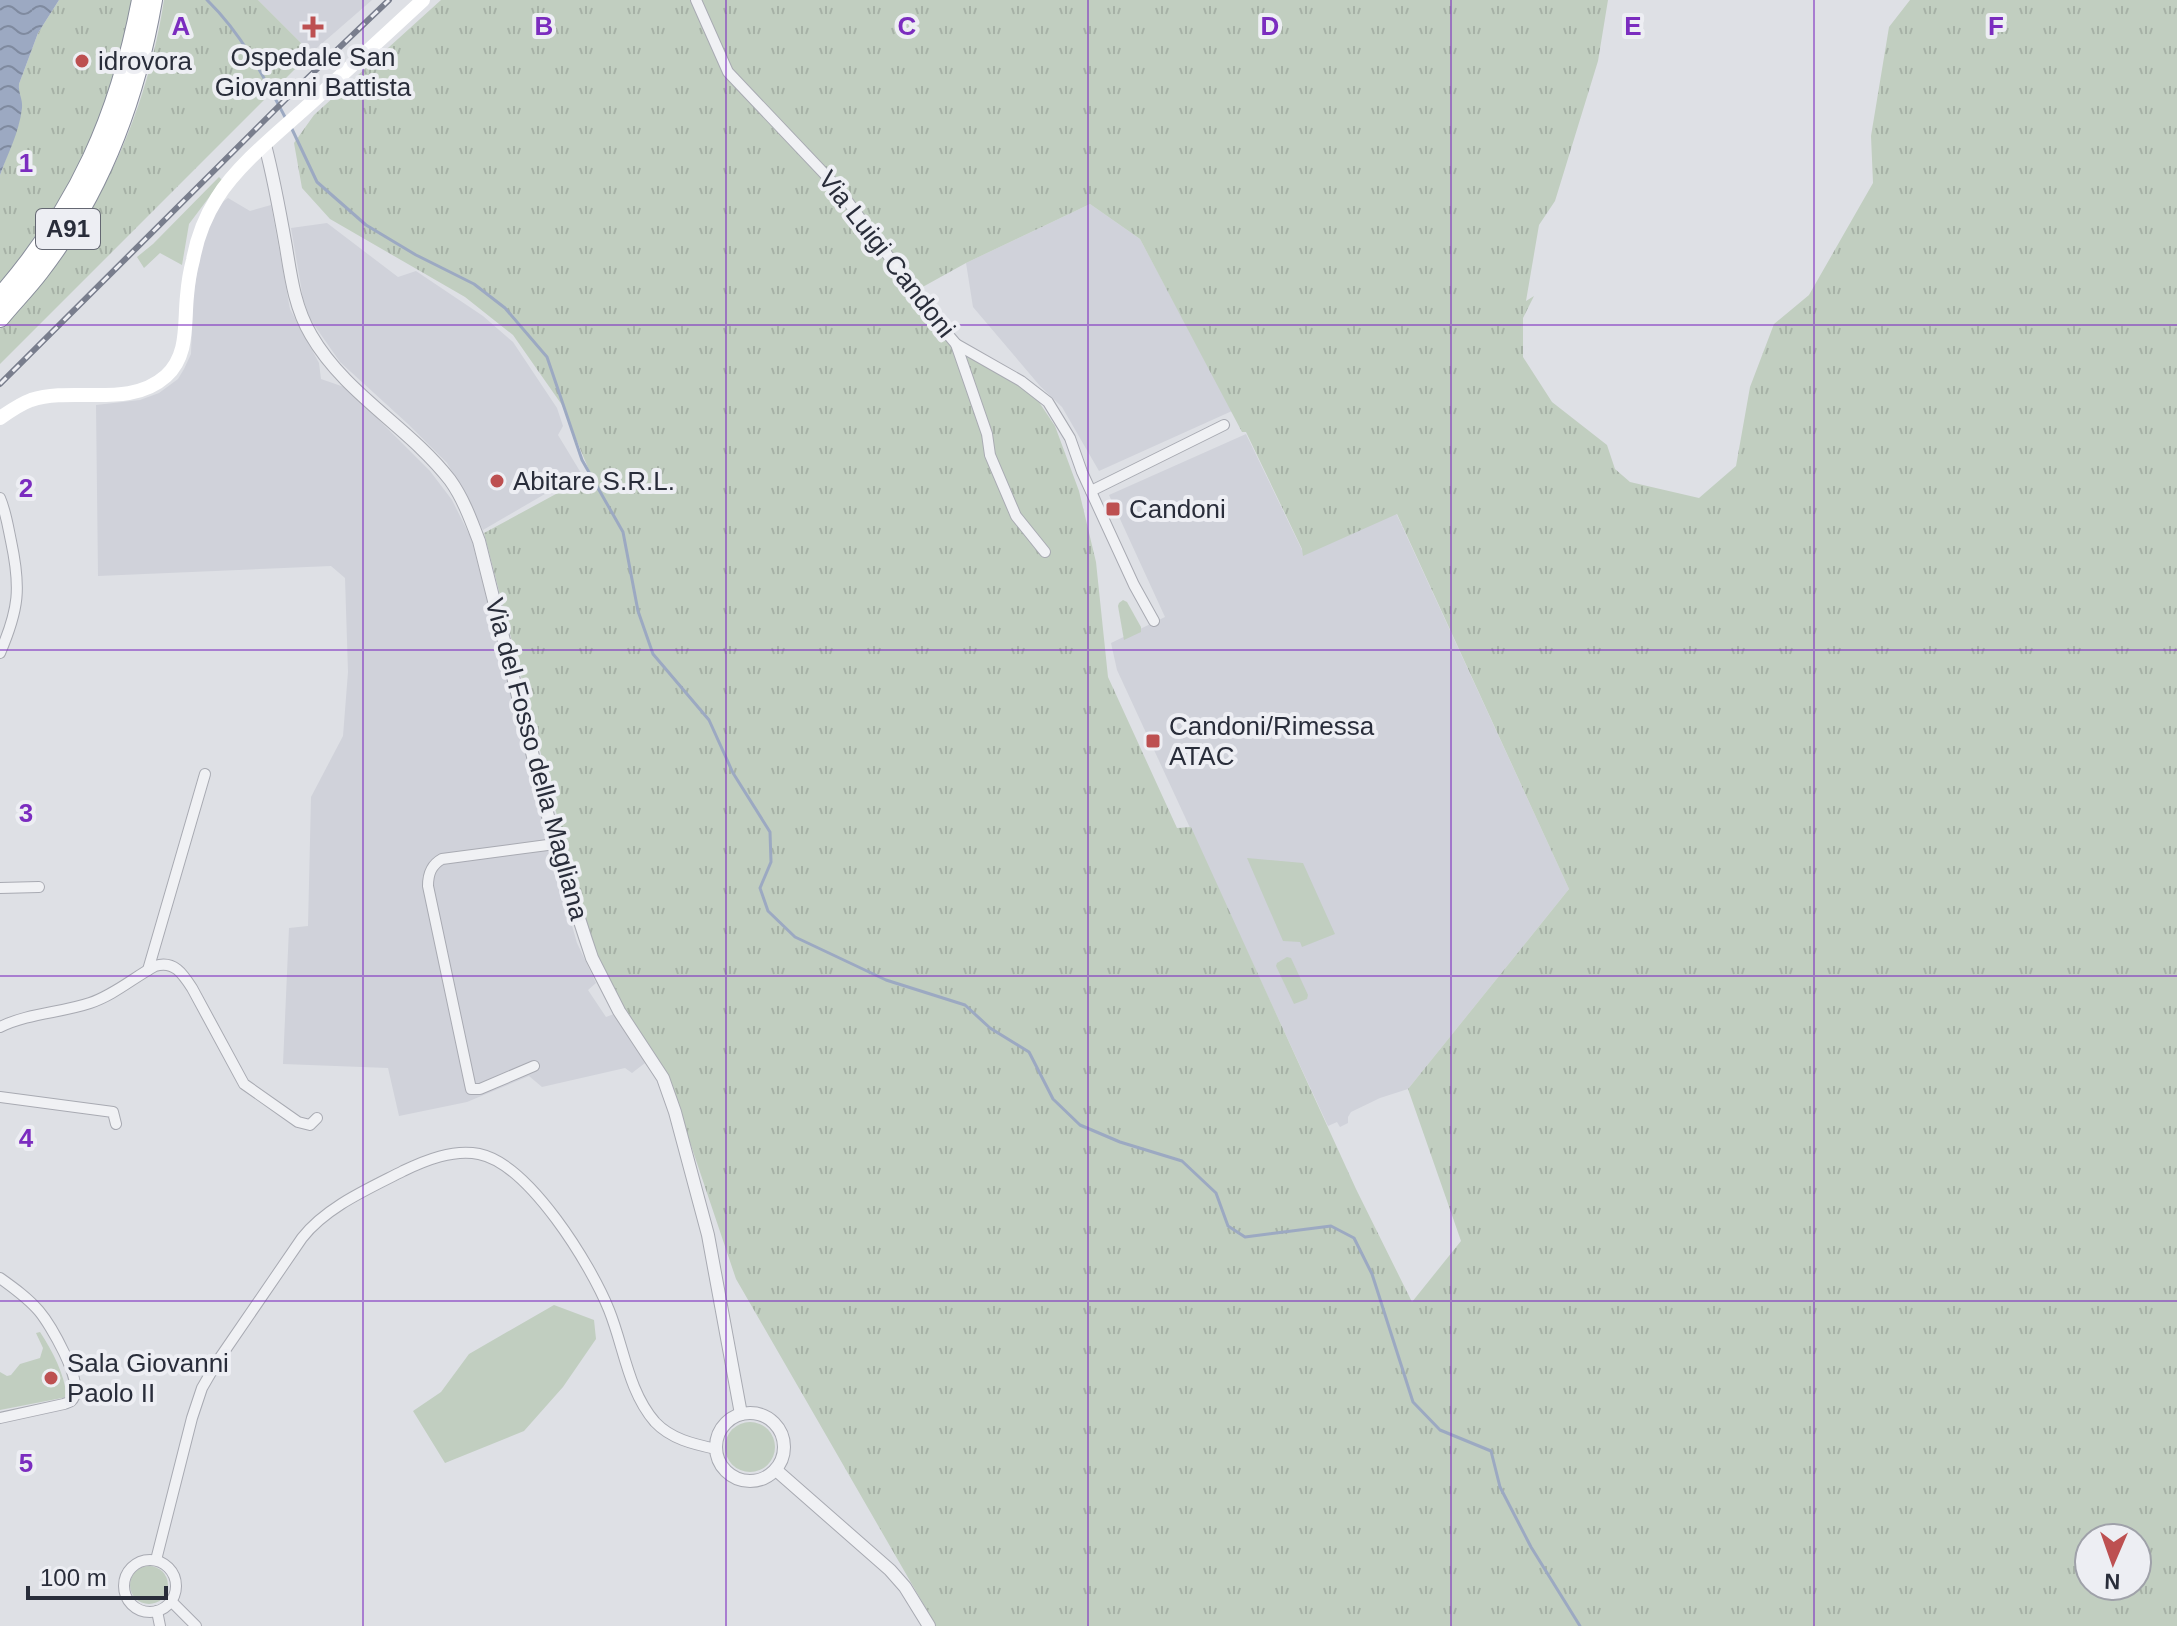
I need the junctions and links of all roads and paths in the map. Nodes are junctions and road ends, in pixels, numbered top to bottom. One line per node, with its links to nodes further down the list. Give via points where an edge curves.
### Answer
1 (141, 0): 5 (highway, A91)
2 (153, 0): 5 (highway, A91, via 140,67)
3 (423, 0): 6 (main road)
4 (696, 0): 9 (street, Via Luigi Candoni, via 728,72 837,187)
5 (113, 127): 7 (highway, A91, via 51,233); 8 (highway, A91, via 100,173 63,238)
6 (270, 140): 10 (main road, via 218,196 202,226 190,277 184,343 169,373 139,391 40,398); 18 (street, Via del Fosso della Magliana, via 295,300 312,337 341,375 436,463 468,512)
7 (0, 297)
8 (0, 318)
9 (956, 344): 12 (street, Via Luigi Candoni, via 1048,402 1070,438); 14 (street, via 990,455 1016,516)
10 (0, 418)
11 (1224, 425): 12 (street)
12 (1091, 491): 15 (street, Via Luigi Candoni)
13 (0, 498): 16 (street, via 18,587)
14 (1045, 552)
15 (1154, 621)
16 (0, 653)
17 (205, 774): 21 (street)
18 (555, 844): 23 (street, via 442,859 428,880 471,1089); 28 (street, Via del Fosso della Magliana, via 592,958 663,1078 675,1112 705,1220)
19 (39, 887): 20 (street)
20 (0, 888)
21 (148, 970): 22 (street, via 91,1003); 25 (street, via 167,964 183,974 244,1084 298,1122 310,1125)
22 (0, 1027)
23 (534, 1066)
24 (0, 1097): 26 (street, via 113,1112)
25 (317, 1118)
26 (116, 1124)
27 (0, 1278): 29 (street, via 47,1321 76,1391 68,1403)
28 (741, 1414): 30 (street, via 721,1427); 31 (street, via 763,1415 779,1429 784,1448)
29 (0, 1418)
30 (716, 1449): 31 (street, via 732,1477 754,1481); 32 (street, via 667,1433 644,1408 603,1296 538,1197 491,1158 447,1155 412,1167 340,1206 302,1238 202,1388)
31 (776, 1470): 37 (street, via 890,1570)
32 (156, 1560): 33 (street, via 175,1577); 34 (street, via 132,1566 123,1581 132,1605)
33 (171, 1601): 34 (street); 36 (street)
34 (157, 1611): 35 (street)
35 (160, 1626)
36 (196, 1626)
37 (929, 1626)

